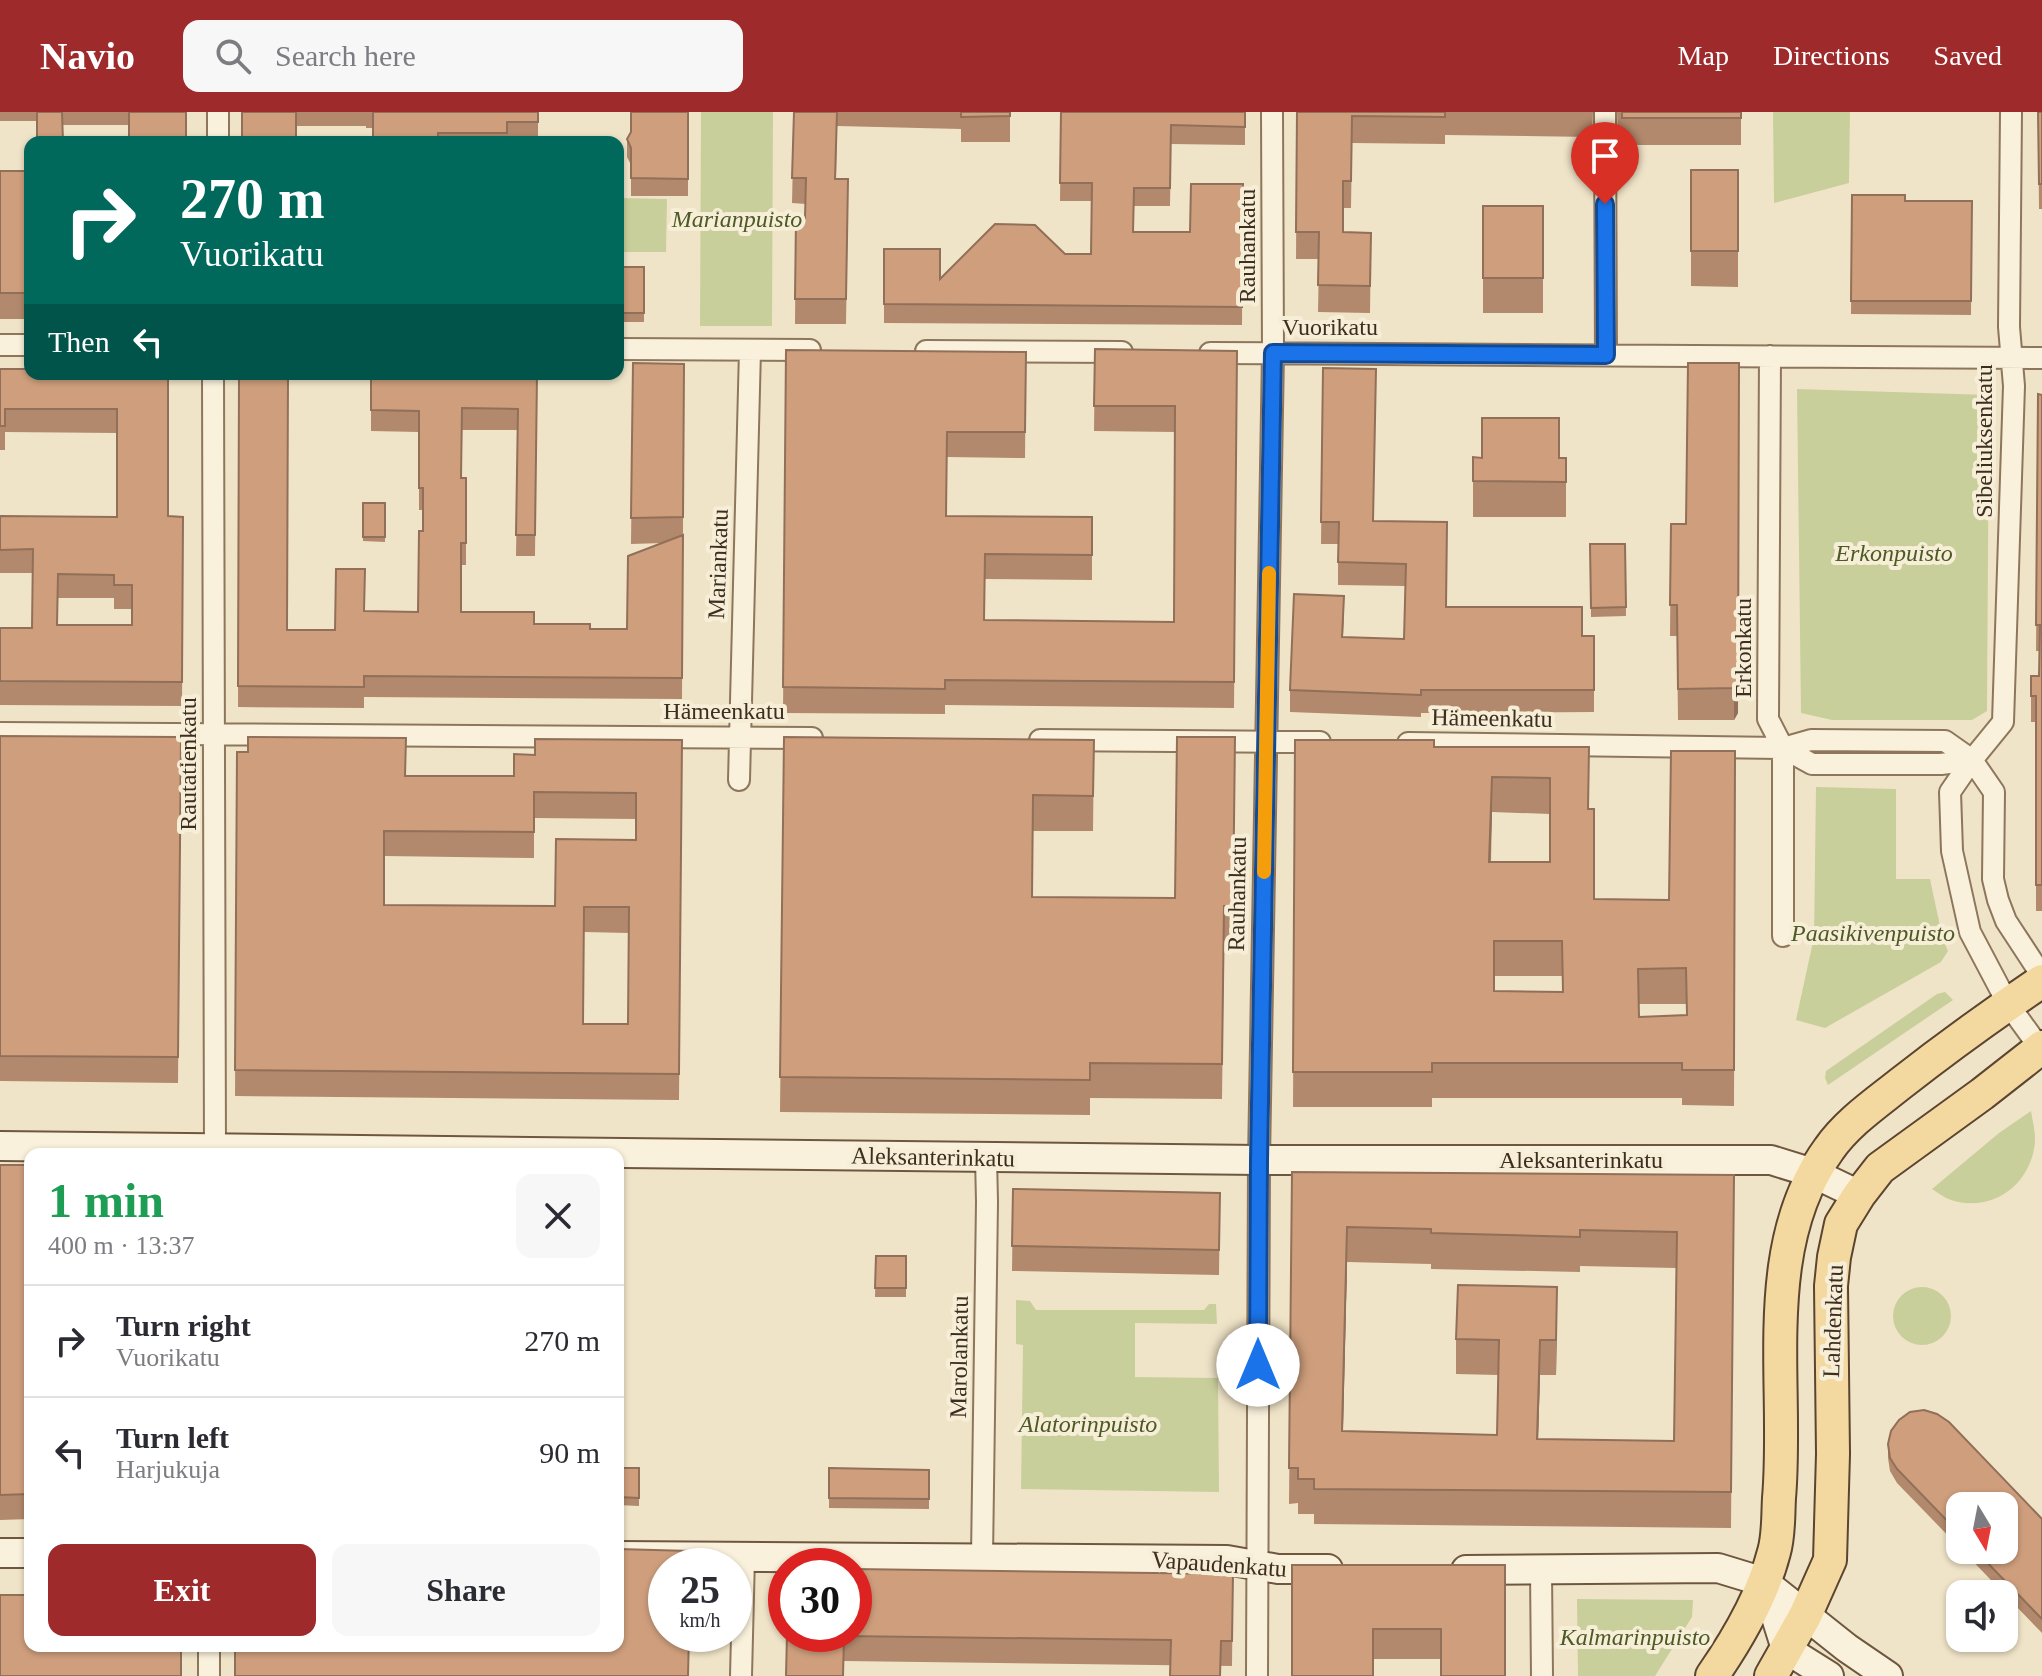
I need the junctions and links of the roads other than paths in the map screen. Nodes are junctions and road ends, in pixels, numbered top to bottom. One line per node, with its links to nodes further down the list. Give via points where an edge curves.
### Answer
1 (218, 112): 5 (street)
2 (1272, 112): 14 (street, Rauhankatu)
3 (1605, 112): 15 (street)
4 (2011, 112): 17 (street, Sibeliuksenkatu)
5 (218, 136)
6 (0, 345): 7 (street)
7 (24, 345)
8 (624, 349): 9 (street)
9 (750, 350): 10 (street); 22 (street, Mariankatu)
10 (833, 350)
11 (911, 351): 12 (street)
12 (1145, 352)
13 (1192, 352): 14 (street, Vuorikatu)
14 (1273, 353): 15 (street, Vuorikatu); 25 (street, Rauhankatu)
15 (1606, 355): 16 (street, Vuorikatu)
16 (1770, 356): 17 (street, Vuorikatu); 28 (street, Erkonkatu, via 1768,719)
17 (2011, 358): 18 (street, Vuorikatu); 29 (street, Sibeliuksenkatu, via 2003,722)
18 (2042, 358)
19 (213, 380): 21 (street, Rautatienkatu)
20 (0, 733): 21 (street, Hämeenkatu)
21 (213, 734): 22 (street, Hämeenkatu); 37 (street, Rautatienkatu)
22 (739, 738): 23 (street, Hämeenkatu); 30 (street, Mariankatu)
23 (830, 738)
24 (1014, 740): 25 (street)
25 (1266, 741): 26 (street); 40 (street, Rauhankatu)
26 (1343, 742)
27 (1391, 743): 28 (street, Hämeenkatu)
28 (1783, 748): 29 (street, Hämeenkatu, via 1812,764); 31 (street, Erkonkatu)
29 (1972, 760): 32 (street, via 1994,792 1993,879 1998,900); 33 (street, Sibeliuksenkatu, via 1950,792 1952,851 1970,932)
30 (739, 780)
31 (1783, 936)
32 (2042, 978): 33 (main road)
33 (2008, 1004): 34 (street, Sibeliuksenkatu); 41 (main road, Lahdenkatu, via 1843,1132)
34 (2041, 1048): 42 (main road, Lahdenkatu, via 1880,1168)
35 (0, 1146): 36 (main road, Aleksanterinkatu)
36 (86, 1148)
37 (216, 1148)
38 (624, 1154): 39 (main road, Aleksanterinkatu)
39 (986, 1157): 40 (main road, Aleksanterinkatu); 48 (street, Marolankatu)
40 (1259, 1160): 41 (main road, Aleksanterinkatu, via 1771,1160); 49 (street, Rauhankatu)
41 (1813, 1173): 42 (main road, Aleksanterinkatu); 53 (main road, Lahdenkatu, via 1785,1261 1781,1473 1775,1549)
42 (1859, 1195): 54 (main road, Lahdenkatu, via 1841,1224 1831,1286 1830,1560)
43 (0, 1553): 44 (main road)
44 (24, 1553)
45 (624, 1556): 46 (main road, Vapaudenkatu)
46 (648, 1556)
47 (752, 1556): 48 (main road, Vapaudenkatu)
48 (982, 1557): 49 (main road, Vapaudenkatu, via 1227,1560)
49 (1257, 1566): 50 (main road, Vapaudenkatu); 60 (street, Rauhankatu)
50 (1355, 1570)
51 (1433, 1570): 52 (main road)
52 (1541, 1571): 53 (main road, via 1718,1568); 61 (street)
53 (1764, 1582): 54 (main road); 57 (main road); 62 (main road, Lahdenkatu)
54 (1805, 1616): 57 (main road, Lahdenkatu); 64 (main road)
55 (209, 1652): 58 (street)
56 (742, 1652): 59 (street)
57 (1778, 1662): 63 (main road)
58 (209, 1676)
59 (741, 1676)
60 (1257, 1676)
61 (1542, 1676)
62 (1712, 1676)
63 (1829, 1676)
64 (1888, 1676)

